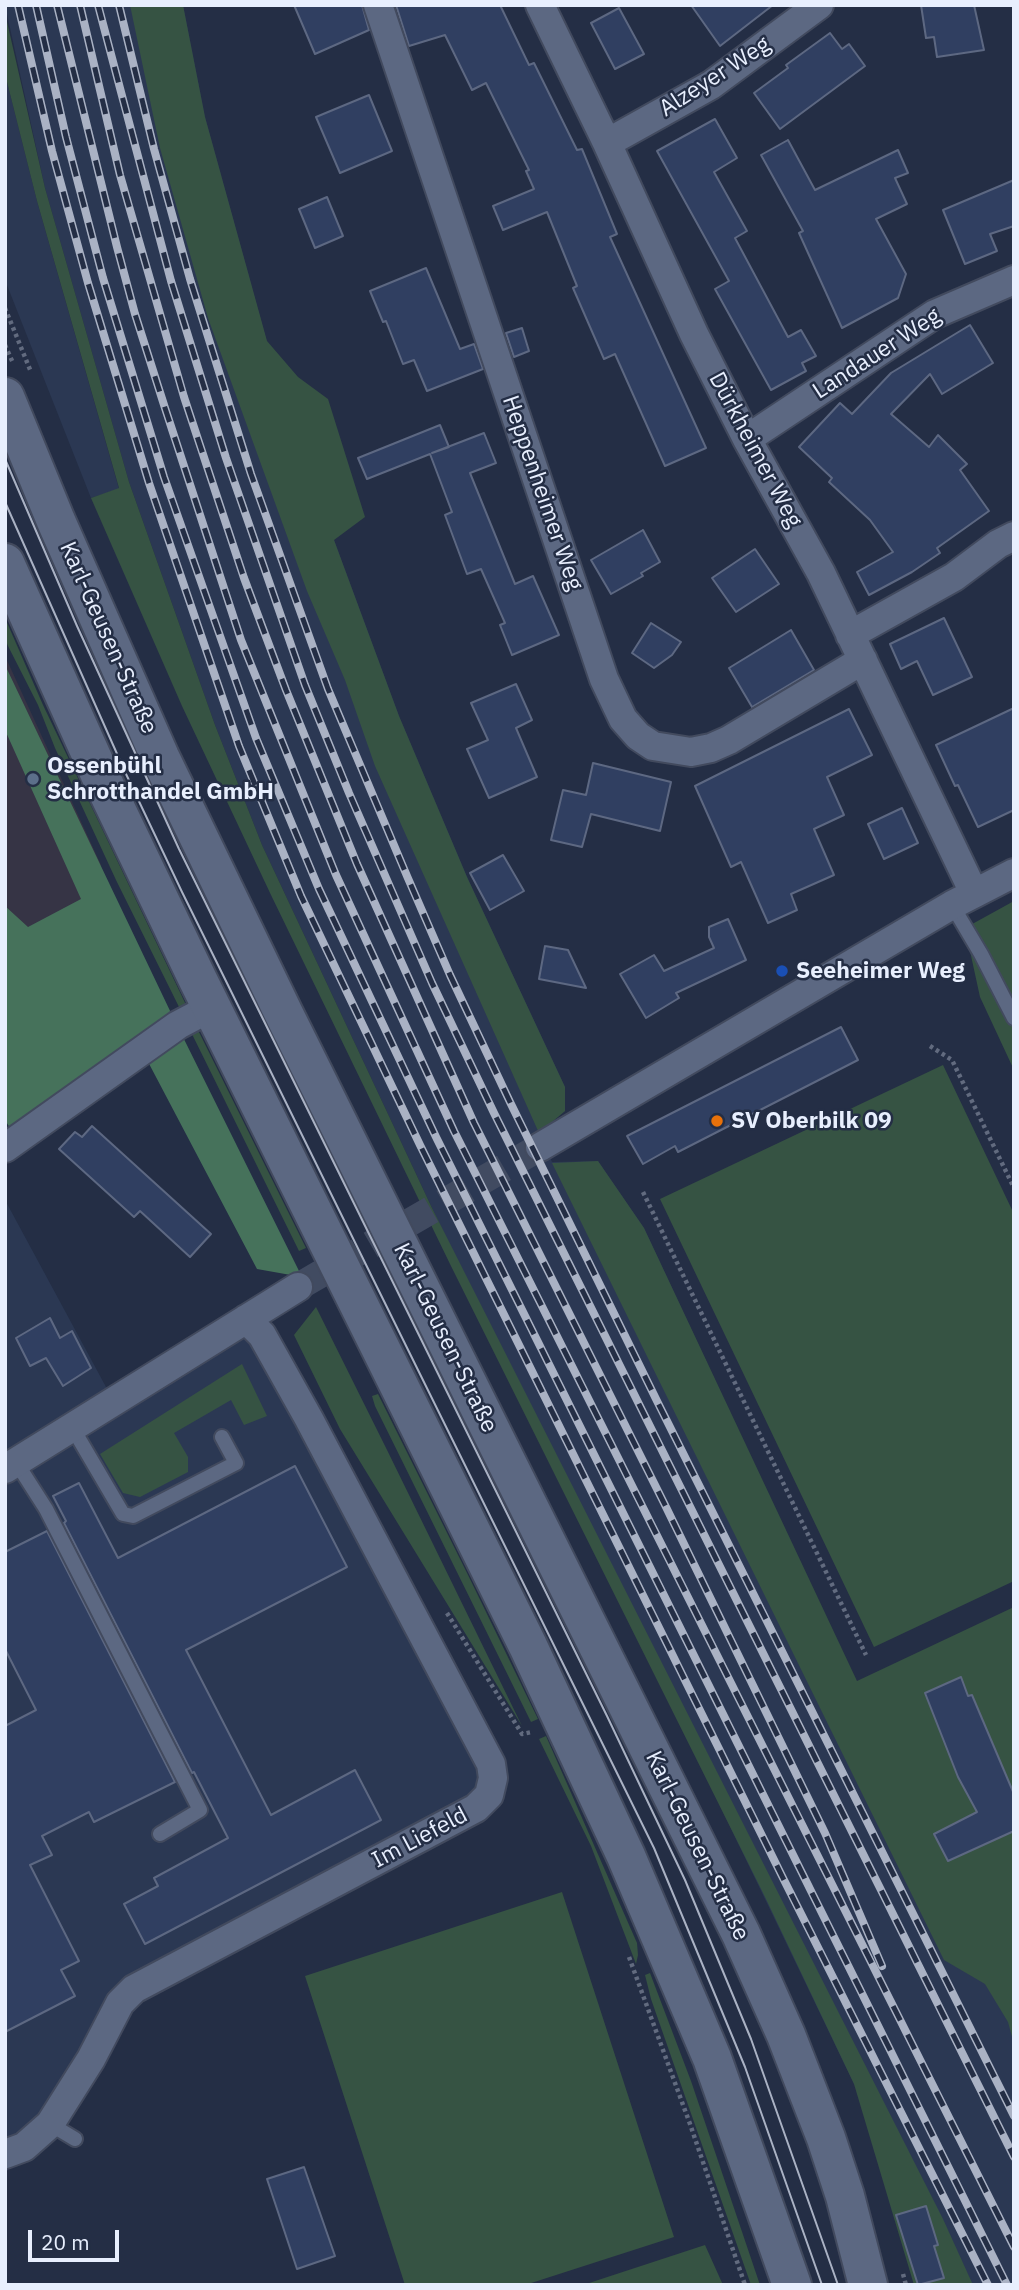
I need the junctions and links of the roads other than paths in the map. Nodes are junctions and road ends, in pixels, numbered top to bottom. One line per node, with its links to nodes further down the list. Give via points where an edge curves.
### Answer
1 (378, 5): 11 (street, Heppenheimer Weg, via 600,666 623,719 653,746 691,752 710,748)
2 (540, 5): 4 (street, Dürkheimer Weg)
3 (819, 5): 4 (street, Alzeyer Weg, via 711,85)
4 (607, 143): 7 (street, Dürkheimer Weg)
5 (1014, 280): 7 (street, Landauer Weg, via 935,314)
6 (5, 397): 30 (main road, Karl-Geusen-Straße, via 178,793 741,1934 826,2138)
7 (747, 439): 10 (street, Dürkheimer Weg)
8 (1014, 536): 10 (street, via 954,577)
9 (5, 563): 14 (main road, via 105,786)
10 (850, 635): 11 (street, Dürkheimer Weg)
11 (863, 660): 13 (street, Dürkheimer Weg)
12 (1014, 873): 13 (street)
13 (963, 899): 15 (lane, via 981,954); 16 (street)
14 (212, 1007): 17 (street, via 178,1025); 24 (main road, via 534,1658)
15 (1014, 1018)
16 (540, 1147)
17 (5, 1148)
18 (298, 1287): 19 (street)
19 (246, 1319): 20 (street); 25 (street, Im Liefeld, via 262,1335 309,1419 491,1764 489,1795 476,1808 134,1989 120,2003)
20 (72, 1427): 21 (lane, via 123,1514 133,1516 236,1464); 22 (street)
21 (222, 1437)
22 (11, 1466): 23 (lane, via 47,1509 200,1810)
23 (160, 1834)
24 (659, 1930): 28 (main road, via 689,2053); 29 (main road, via 712,2058)
25 (50, 2124): 26 (lane); 27 (street, Im Liefeld, via 24,2147)
26 (75, 2139)
27 (5, 2154)
28 (768, 2285)
29 (792, 2285)
30 (868, 2285)

